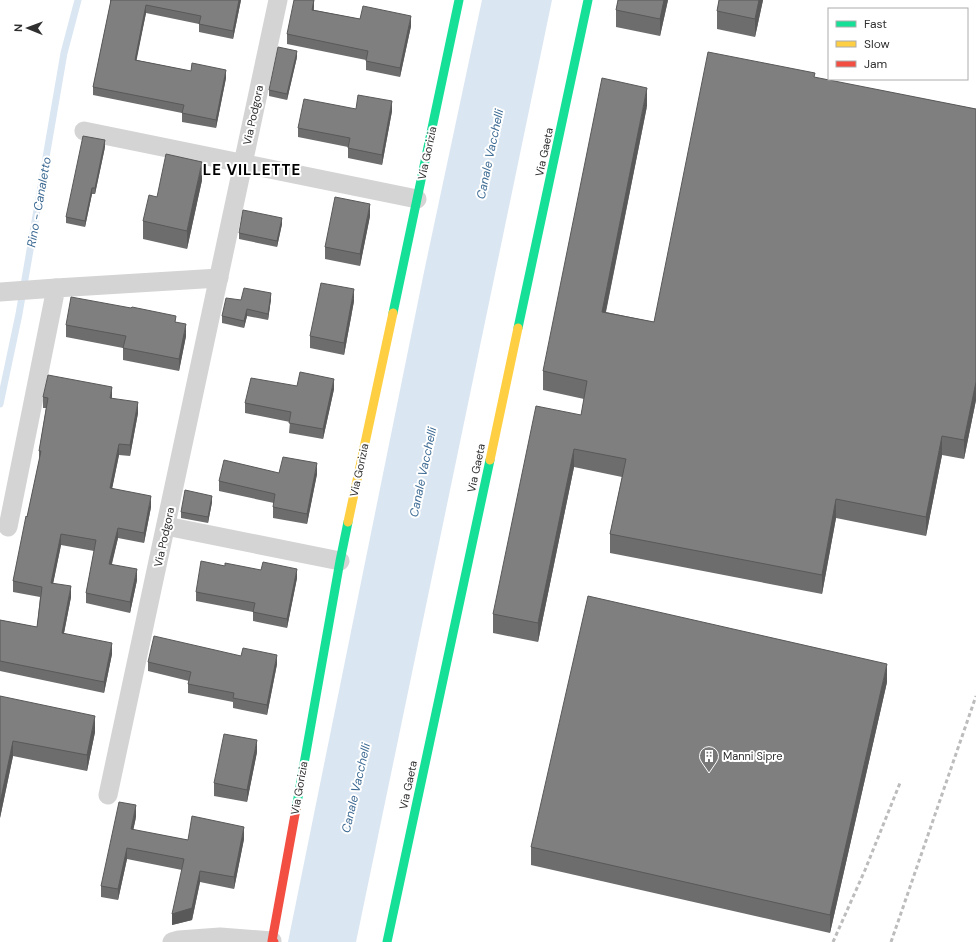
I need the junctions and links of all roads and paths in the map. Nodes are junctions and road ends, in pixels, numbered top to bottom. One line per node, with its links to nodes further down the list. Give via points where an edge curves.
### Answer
1 (278, 0): 5 (street, Via Podgora)
2 (459, 0): 6 (street, Via Gorizia)
3 (588, 0): 16 (street, Via Gaeta)
4 (84, 131): 5 (street)
5 (243, 163): 6 (street); 7 (street, Via Podgora)
6 (417, 199): 12 (street, Via Gorizia)
7 (219, 278): 8 (street); 10 (street, Via Podgora)
8 (56, 288): 9 (street); 11 (street)
9 (0, 292)
10 (166, 526): 12 (street); 13 (street, Via Podgora)
11 (8, 527)
12 (340, 561): 15 (street, Via Gorizia)
13 (108, 795)
14 (172, 942): 15 (street, Via Gorizia, via 220,937)
15 (273, 942)
16 (387, 942)

